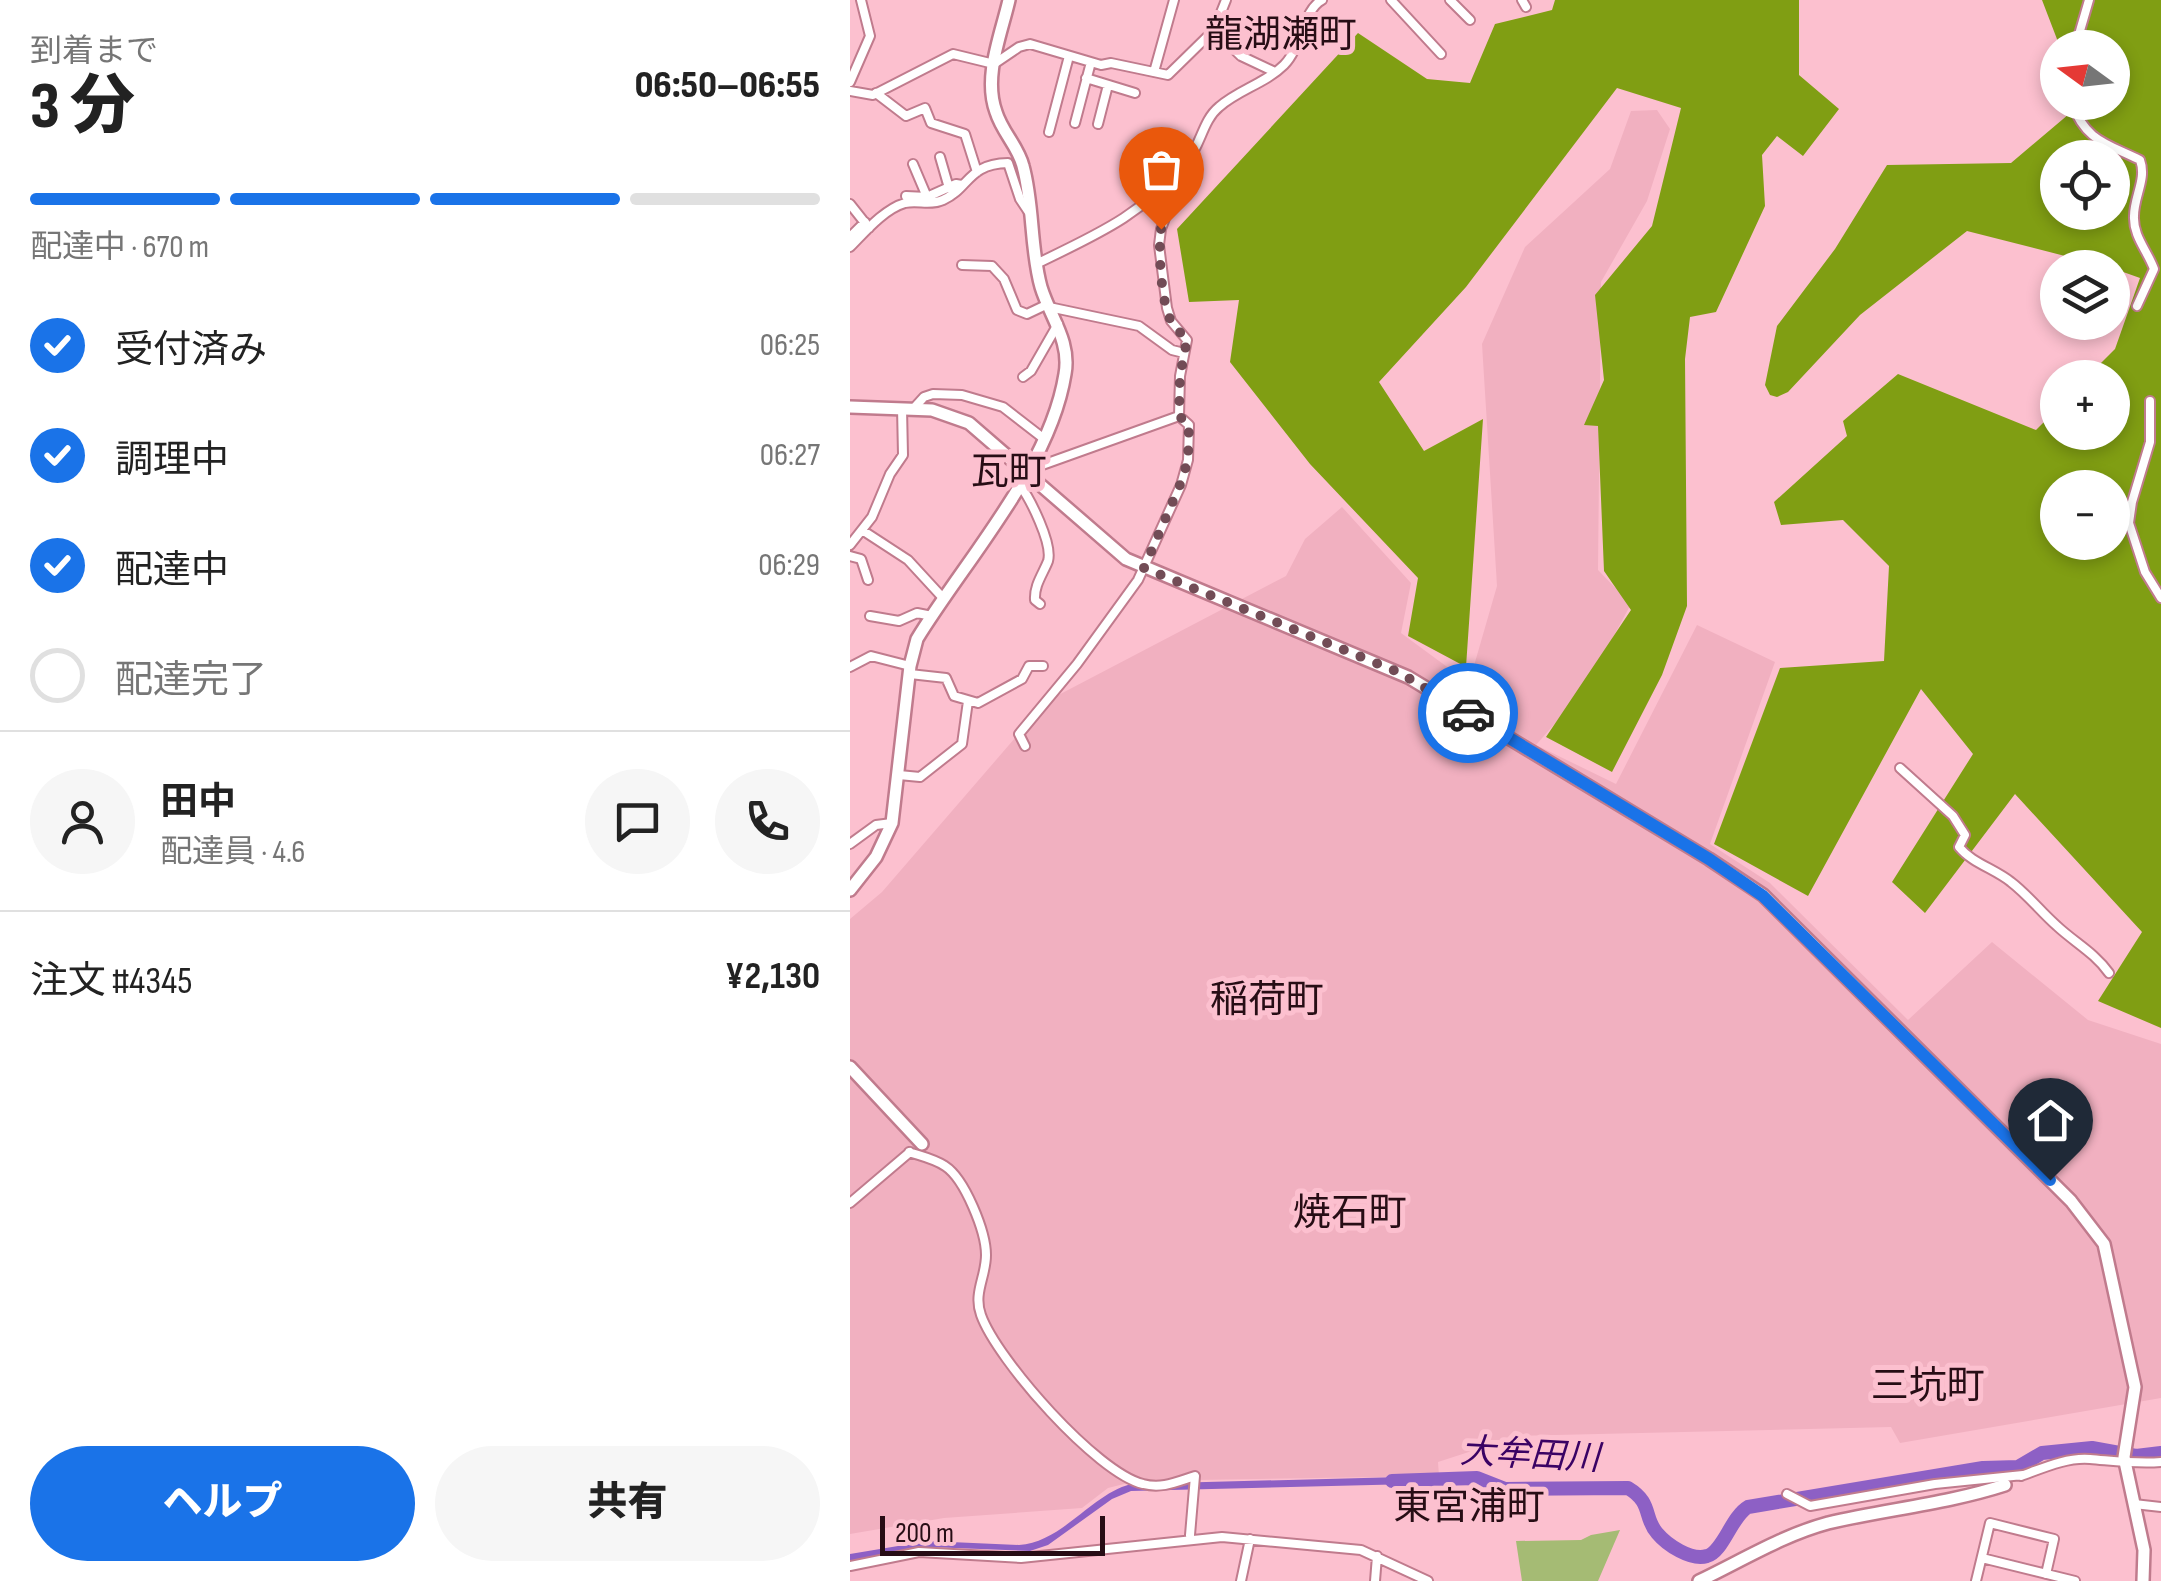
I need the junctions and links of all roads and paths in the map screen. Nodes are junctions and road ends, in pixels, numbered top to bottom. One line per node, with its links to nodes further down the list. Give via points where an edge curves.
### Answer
1 (861, 0): 19 (street, via 870,36)
2 (1174, 0): 16 (street)
3 (1226, 0): 10 (street)
4 (1322, 0): 17 (street, via 1310,9 1287,63)
5 (1391, 0): 12 (street)
6 (1450, 0): 9 (street)
7 (2089, 0): 11 (street)
8 (1005, 3): 15 (street)
9 (1470, 20)
10 (1214, 30): 16 (street, via 1173,72); 17 (street, via 1241,56)
11 (2080, 30)
12 (1441, 54)
13 (1069, 56): 14 (street); 15 (street, via 1030,44); 27 (street)
14 (1091, 62): 16 (street); 18 (street)
15 (994, 64): 22 (street, via 953,54); 37 (street, via 992,100 1023,166)
16 (1154, 72)
17 (1275, 72): 31 (street, via 1210,116 1191,157)
18 (1086, 78): 20 (street); 25 (street)
19 (850, 82)
20 (1108, 85): 23 (street); 26 (street)
21 (850, 91): 22 (street)
22 (876, 93): 30 (street, via 906,116 925,108 931,123 965,134)
23 (1135, 93)
24 (2079, 120): 44 (street, via 2092,138 2140,160 2144,172 2134,218 2154,268)
25 (1074, 123)
26 (1098, 124)
27 (1050, 132)
28 (940, 158): 33 (street)
29 (914, 164): 35 (street)
30 (977, 172): 32 (street); 37 (street, via 1008,163)
31 (1173, 176): 41 (street, via 1127,219); 46 (street, via 1178,186 1159,245 1167,308 1187,340)
32 (962, 185): 33 (street); 38 (street, via 941,202 906,203)
33 (948, 188): 35 (street)
34 (906, 196): 35 (street)
35 (927, 197)
36 (850, 204): 38 (street)
37 (1030, 216): 41 (street)
38 (867, 225): 39 (street); 40 (street)
39 (850, 237)
40 (850, 247)
41 (1036, 264): 43 (street)
42 (962, 265): 43 (street, via 992,266 1017,310 1027,314)
43 (1048, 306): 45 (street); 46 (street, via 1139,326)
44 (2137, 306)
45 (1058, 324): 47 (street); 52 (street, via 1066,371)
46 (1184, 354): 51 (street)
47 (1023, 378)
48 (2150, 402): 61 (street, via 2150,442 2129,523)
49 (850, 407): 50 (street)
50 (908, 408): 52 (street, via 933,394 962,395 1003,407); 53 (street, via 969,422); 55 (street, via 903,455)
51 (1179, 416): 53 (street); 58 (street, via 1189,425 1188,460)
52 (1043, 438): 53 (street)
53 (1027, 470): 54 (street); 58 (street, via 1112,549)
54 (1019, 484): 60 (street); 62 (street, via 1050,548 1034,591)
55 (862, 530): 56 (street); 60 (street, via 908,560)
56 (850, 545)
57 (850, 556): 59 (street, via 861,559)
58 (1144, 568): 69 (street, via 1078,664 1019,734); 80 (street, via 1408,678 1750,886)
59 (868, 580)
60 (943, 598): 64 (street)
61 (2161, 598)
62 (1040, 604)
63 (870, 616): 64 (street)
64 (932, 616): 67 (street, via 917,639)
65 (1043, 666): 68 (street, via 1030,666 1022,679 978,703)
66 (850, 667): 67 (street, via 871,656)
67 (910, 670): 68 (street, via 946,678 954,696); 71 (street)
68 (968, 701): 71 (street, via 962,744 920,777)
69 (1025, 746)
70 (1900, 768): 75 (street, via 1953,816 1965,835 1959,847 1968,857 2014,883)
71 (899, 775): 72 (street)
72 (892, 824): 73 (street, via 876,825); 74 (street)
73 (850, 844)
74 (850, 890)
75 (2109, 973)
76 (850, 1067): 78 (street)
77 (2058, 1106): 80 (street, via 2050,1132)
78 (922, 1144): 79 (street)
79 (909, 1152): 81 (street); 89 (street, via 948,1167 967,1192 986,1251 979,1310 1001,1355 1118,1474 1162,1487 1194,1476)
80 (2029, 1158): 83 (street, via 2104,1244 2135,1387)
81 (850, 1203)
82 (2161, 1462): 83 (street)
83 (2125, 1463): 84 (street, via 2066,1460); 87 (street)
84 (2023, 1475): 85 (street); 86 (street, via 1810,1506)
85 (2004, 1486): 98 (street, via 1800,1532)
86 (1788, 1494)
87 (2134, 1504): 88 (street); 101 (street)
88 (2161, 1507)
89 (1190, 1535)
90 (1250, 1540): 91 (street); 93 (street, via 1222,1536 1021,1558 919,1552); 95 (street)
91 (1377, 1555): 96 (street); 97 (street)
92 (1982, 1558): 94 (street); 94 (street, via 1990,1524 2054,1539); 99 (street)
93 (850, 1566)
94 (2042, 1576): 100 (street)
95 (1241, 1581)
96 (1376, 1581)
97 (1428, 1581)
98 (1699, 1581)
99 (1976, 1581)
100 (2075, 1581)
101 (2143, 1581)

